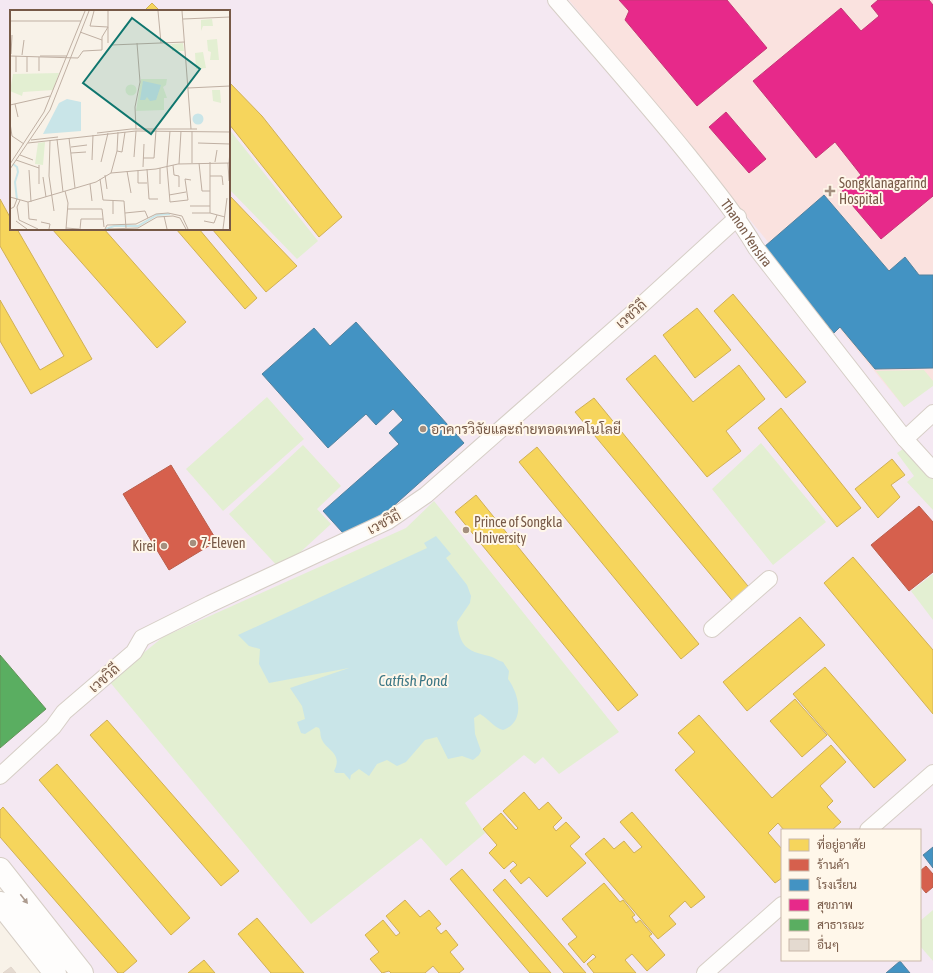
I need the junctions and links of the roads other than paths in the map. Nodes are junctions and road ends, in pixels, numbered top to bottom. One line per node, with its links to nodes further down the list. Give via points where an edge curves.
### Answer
1 (556, 0): 2 (street, Thanon Yensira)
2 (738, 217): 4 (street, Thanon Yensira, via 756,248); 9 (street, เวชวิถี, via 635,311 407,510 142,638 134,652 64,712 53,727)
3 (933, 413): 4 (street)
4 (905, 439): 5 (street, Thanon Yensira)
5 (933, 470)
6 (769, 579): 7 (street)
7 (712, 629)
8 (933, 773): 10 (street)
9 (0, 776)
10 (869, 829)
11 (0, 869): 15 (street, one-way to 15)
12 (0, 903): 14 (street)
13 (781, 906): 16 (street)
14 (55, 973)
15 (82, 973)
16 (705, 973)

